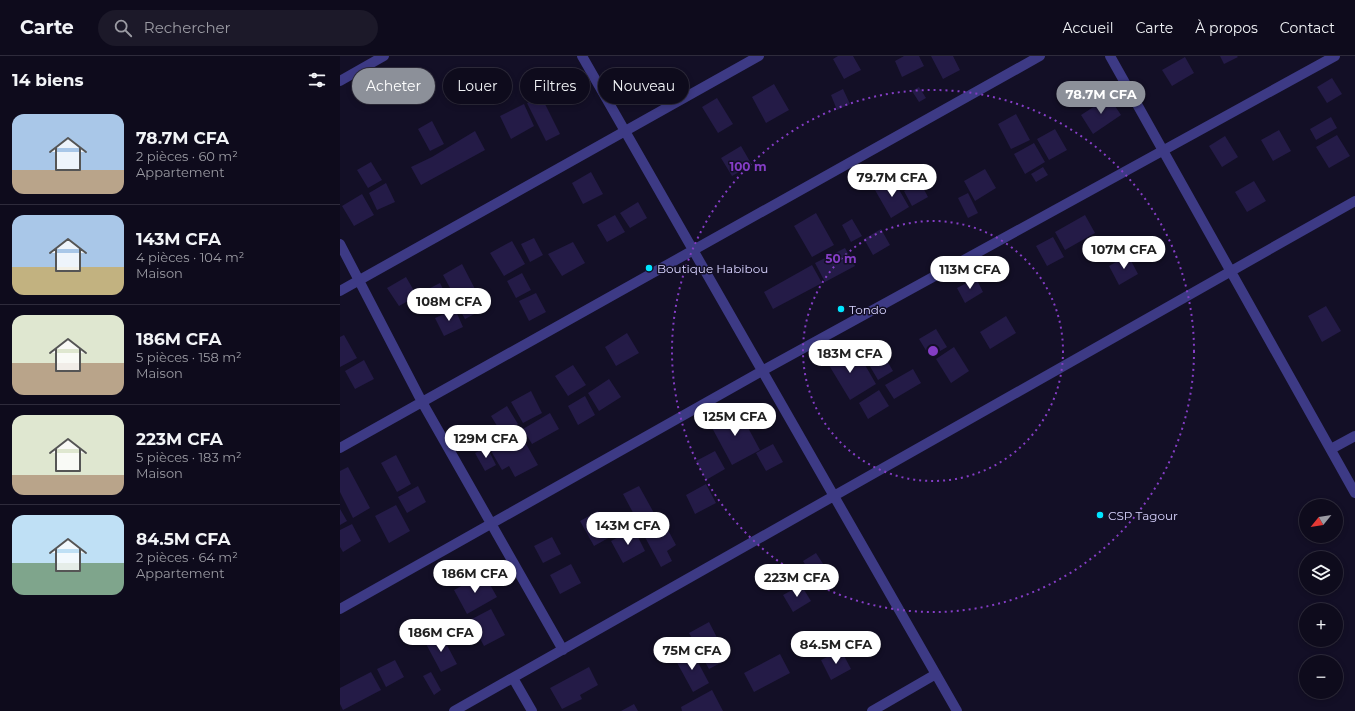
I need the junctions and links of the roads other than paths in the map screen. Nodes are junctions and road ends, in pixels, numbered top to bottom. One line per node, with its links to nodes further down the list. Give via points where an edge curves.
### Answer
1 (384, 56): 7 (street)
2 (582, 56): 8 (street)
3 (759, 56): 8 (street)
4 (1040, 56): 12 (street)
5 (1110, 56): 9 (street)
6 (1335, 56): 9 (street)
7 (340, 81)
8 (625, 132): 12 (street); 14 (street)
9 (1163, 150): 13 (street); 16 (street)
10 (1355, 201): 13 (street)
11 (340, 244): 14 (street)
12 (694, 252): 16 (street); 17 (street)
13 (1230, 271): 20 (street); 22 (street)
14 (360, 280): 15 (street); 17 (street)
15 (340, 291)
16 (762, 371): 22 (street); 23 (street)
17 (422, 402): 19 (street); 23 (street)
18 (1355, 436): 20 (street)
19 (340, 448)
20 (1330, 449): 21 (street)
21 (1355, 493)
22 (834, 496): 25 (street); 26 (street)
23 (492, 523): 24 (street); 25 (street)
24 (340, 609)
25 (563, 650): 27 (street)
26 (936, 674): 30 (street); 31 (street)
27 (514, 678): 28 (street); 29 (street)
28 (454, 711)
29 (532, 711)
30 (872, 711)
31 (957, 711)

